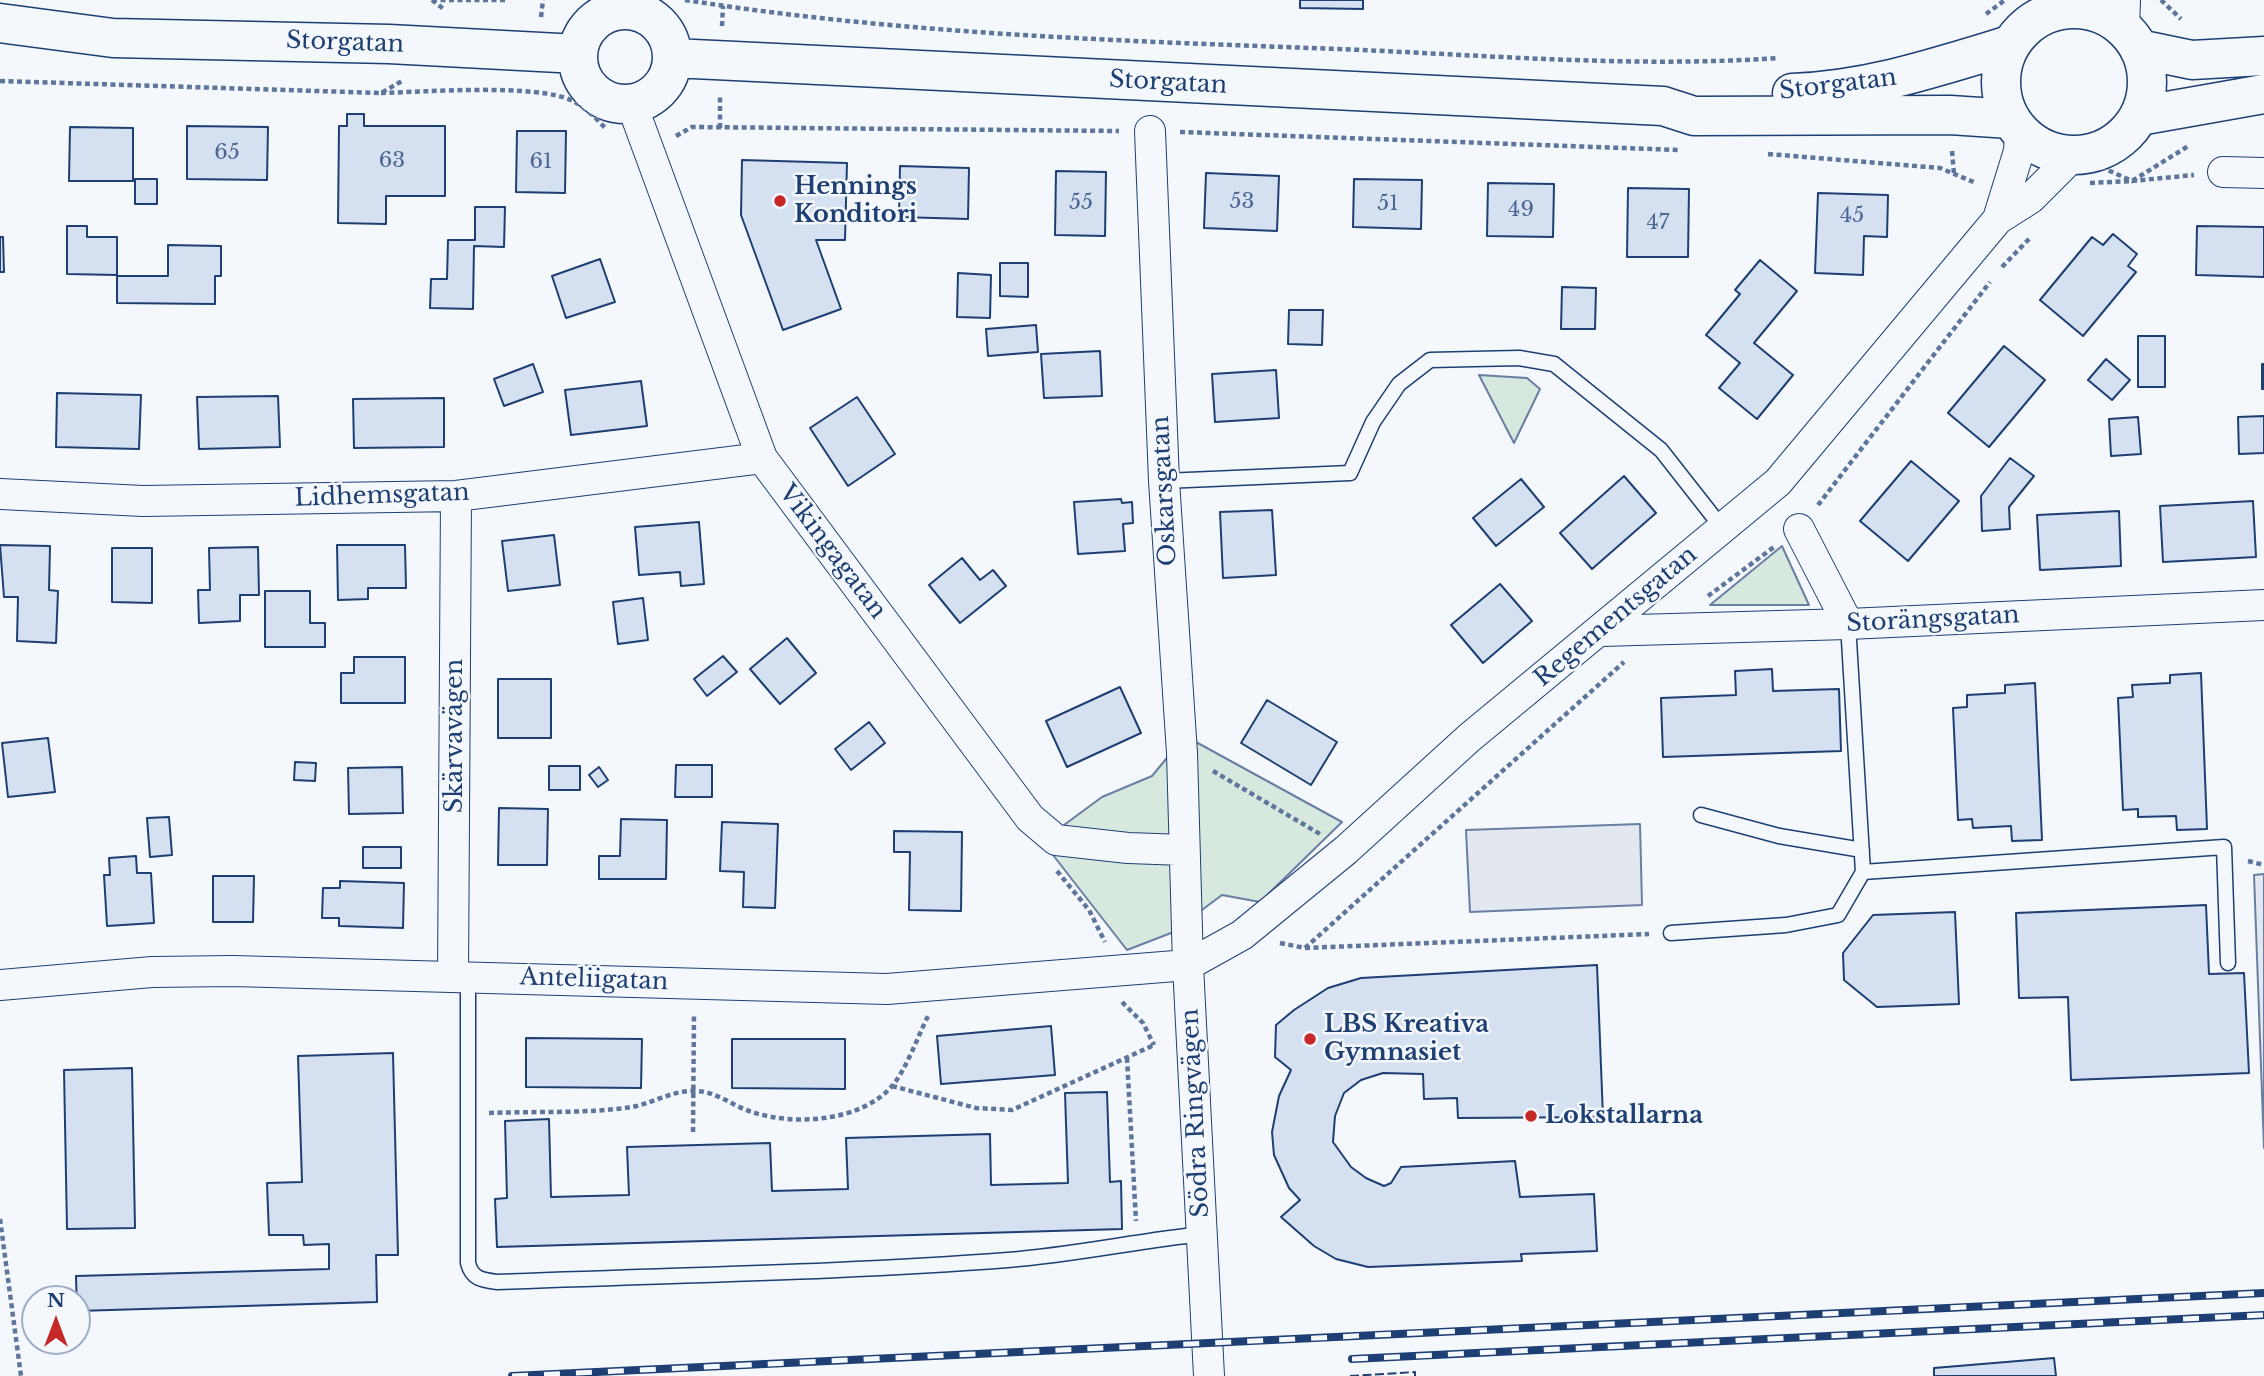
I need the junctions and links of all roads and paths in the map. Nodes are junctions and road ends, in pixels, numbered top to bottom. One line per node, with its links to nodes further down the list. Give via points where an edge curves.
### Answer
1 (431, 0): 2 (path)
2 (505, 0)
3 (685, 0): 16 (path, via 884,23 1161,42 1596,60)
4 (2005, 0): 7 (path)
5 (614, 6): 13 (main road, via 590,26); 15 (main road, via 656,21 665,31)
6 (2056, 6): 9 (main road, via 2091,11); 11 (main road, via 2028,25)
7 (1978, 19)
8 (0, 23): 10 (main road, Storgatan)
9 (2129, 26): 14 (main road, via 2192,60); 23 (main road, via 2146,71 2146,94)
10 (113, 38): 12 (main road, Storgatan); 13 (main road, Storgatan)
11 (2010, 45): 22 (main road, Storgatan, via 1873,85 1822,92 1692,94); 24 (main road, via 2000,75 2001,92)
12 (0, 46)
13 (578, 54): 21 (main road, via 584,81 593,93 616,104)
14 (2264, 56)
15 (673, 58): 21 (main road, via 662,88); 22 (main road, Storgatan)
16 (1790, 58)
17 (404, 80): 19 (path)
18 (0, 81): 19 (path)
19 (381, 93): 27 (path, via 532,92 573,101 596,117 624,151)
20 (2264, 94): 23 (main road)
21 (632, 104): 27 (street, Vikingagatan)
22 (1663, 106): 24 (main road, Storgatan, via 1694,116 1950,115)
23 (2139, 116): 30 (main road, via 2112,145)
24 (2015, 126): 30 (main road, via 2051,152); 34 (street, Regementsgatan, via 2016,161)
25 (1150, 131): 27 (path, via 692,127); 28 (path); 36 (street, Oskarsgatan)
26 (2202, 138): 33 (path)
27 (647, 146): 35 (street, Vikingagatan)
28 (1689, 151)
29 (1758, 153): 34 (path, via 1940,168 1972,182)
30 (2074, 155): 33 (path); 34 (street, Regementsgatan, via 2031,198)
31 (2223, 172): 32 (street); 33 (path)
32 (2264, 173)
33 (2132, 181)
34 (2001, 205): 39 (street, Regementsgatan, via 1778,482)
35 (762, 458): 38 (street, Lidhemsgatan); 46 (street, Vikingagatan)
36 (1164, 481): 39 (lane, via 1350,473 1373,422 1399,384 1430,360 1519,358 1555,364 1661,450); 44 (street, Oskarsgatan)
37 (0, 494): 38 (street, Lidhemsgatan, via 143,501)
38 (456, 496): 56 (street, Skärvavägen)
39 (1723, 529): 43 (street, Regementsgatan)
40 (1799, 529): 42 (street)
41 (2264, 605): 42 (street, Storängsgatan)
42 (1848, 624): 43 (street, Storängsgatan); 49 (lane)
43 (1601, 631): 48 (street, Regementsgatan, via 1469,738)
44 (1182, 753): 47 (street, Oskarsgatan); 48 (path)
45 (1701, 815): 49 (lane, via 1779,836)
46 (1030, 818): 47 (street, Vikingagatan, via 1056,840); 55 (path, via 1045,855 1100,927)
47 (1184, 850): 54 (street, Södra Ringvägen)
48 (1346, 850): 52 (street, Regementsgatan)
49 (1862, 850): 50 (lane)
50 (1863, 872): 51 (lane, via 1838,915 1786,925); 53 (lane, via 2224,847)
51 (1671, 933): 52 (path, via 1305,948)
52 (1241, 935): 54 (street, Regementsgatan)
53 (2228, 963)
54 (1188, 965): 55 (street, Anteliigatan); 60 (street, Södra Ringvägen)
55 (1115, 972): 56 (street, Anteliigatan, via 887,989)
56 (460, 977): 57 (street, Anteliigatan, via 233,971); 64 (lane)
57 (0, 985)
58 (694, 1012): 63 (path)
59 (929, 1015): 62 (path)
60 (1192, 1039): 61 (path, via 1154,1045); 67 (street, Södra Ringvägen)
61 (1126, 1058): 62 (path, via 1012,1110 976,1108); 68 (path)
62 (892, 1086): 63 (path, via 873,1102 850,1112 799,1120 754,1113 713,1094)
63 (692, 1091): 64 (path, via 634,1107); 65 (path)
64 (468, 1115): 68 (lane, via 468,1263 470,1273 488,1281 1006,1260)
65 (693, 1132)
66 (0, 1219): 69 (path)
67 (1202, 1234): 68 (lane); 70 (street, Södra Ringvägen)
68 (1137, 1243)
69 (21, 1376)
70 (1209, 1376)

